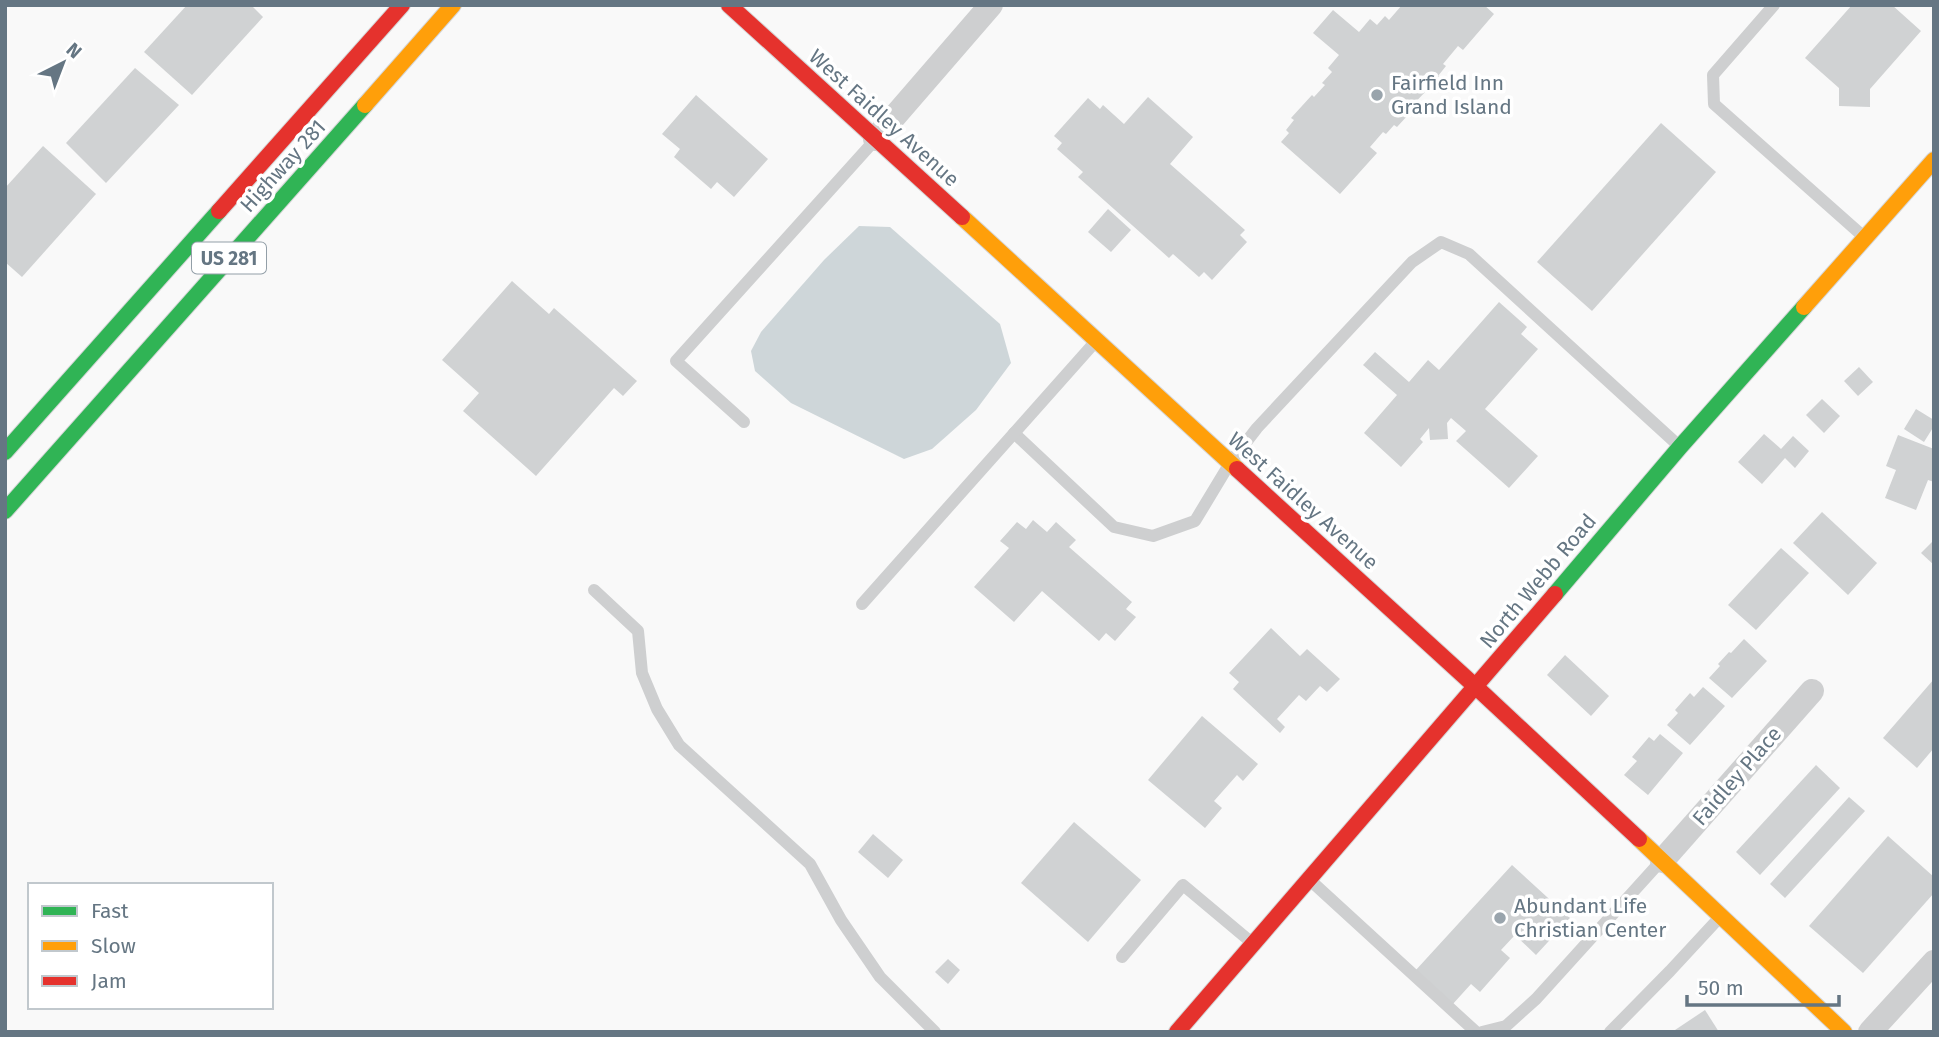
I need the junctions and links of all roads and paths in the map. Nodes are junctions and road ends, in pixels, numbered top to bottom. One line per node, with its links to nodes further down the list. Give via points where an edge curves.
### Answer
1 (402, 5): 13 (main road, Highway 281 / US 281)
2 (453, 5): 15 (main road, Highway 281 / US 281)
3 (729, 5): 6 (main road, West Faidley Avenue)
4 (991, 5): 6 (street)
5 (1773, 5): 8 (lane, via 1713,75 1714,104)
6 (875, 139): 9 (main road, West Faidley Avenue); 10 (lane, via 676,361)
7 (1934, 160): 8 (main road, North Webb Road)
8 (1865, 238): 12 (main road, North Webb Road)
9 (1097, 341): 11 (lane); 14 (main road, West Faidley Avenue)
10 (744, 422)
11 (1014, 433): 14 (lane, via 1114,527 1153,536 1195,521); 17 (lane)
12 (1680, 447): 14 (lane, via 1469,254 1440,242 1412,262 1256,428); 18 (main road, North Webb Road)
13 (5, 452)
14 (1230, 463): 18 (main road, West Faidley Avenue)
15 (5, 512)
16 (594, 590): 26 (lane, via 638,631 642,673 679,746 810,864 880,977)
17 (862, 604)
18 (1476, 687): 20 (main road, West Faidley Avenue); 21 (main road, North Webb Road)
19 (1812, 691): 20 (street, Faidley Place)
20 (1662, 861): 22 (main road, West Faidley Avenue); 29 (lane, via 1536,999 1506,1026)
21 (1310, 880): 23 (main road, North Webb Road); 28 (lane)
22 (1721, 916): 30 (lane); 31 (main road, West Faidley Avenue)
23 (1254, 944): 24 (lane, via 1183,885); 27 (main road, North Webb Road)
24 (1122, 957)
25 (1934, 962): 32 (street)
26 (935, 1032)
27 (1177, 1032)
28 (1476, 1032)
29 (1482, 1032)
30 (1610, 1032)
31 (1844, 1032)
32 (1870, 1032)

